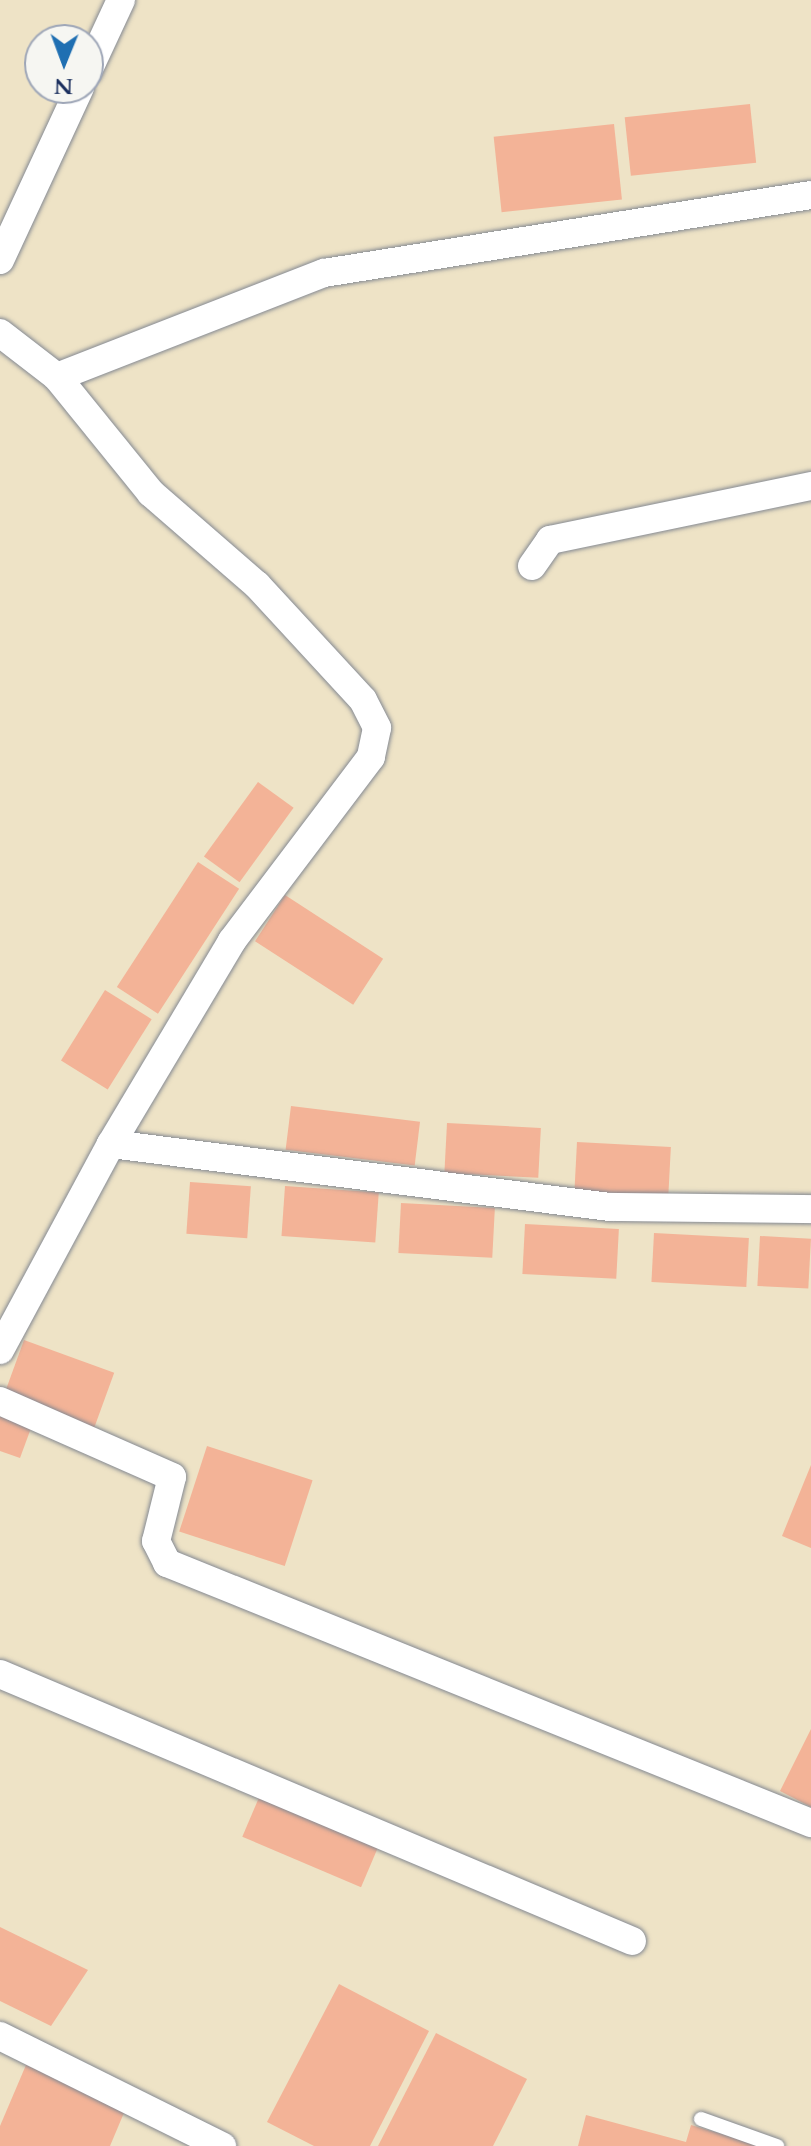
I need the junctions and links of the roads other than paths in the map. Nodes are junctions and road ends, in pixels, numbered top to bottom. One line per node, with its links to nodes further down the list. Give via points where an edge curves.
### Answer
1 (121, 0): 2 (street)
2 (104, 37)
3 (73, 104): 5 (street)
4 (811, 195): 7 (street, via 324,273)
5 (0, 260)
6 (0, 333): 7 (street)
7 (57, 377): 10 (street, via 151,493 257,585 363,700 377,728 371,757 232,941)
8 (811, 486): 9 (street, via 550,540)
9 (532, 566)
10 (111, 1144): 11 (street, via 610,1207); 12 (street)
11 (811, 1209)
12 (0, 1350)
13 (0, 1401): 15 (street, via 172,1477 156,1541 167,1563)
14 (0, 1674): 16 (street)
15 (811, 1823)
16 (632, 1941)
17 (0, 2036): 19 (street)
18 (701, 2119): 20 (lane)
19 (222, 2146)
20 (777, 2146)

